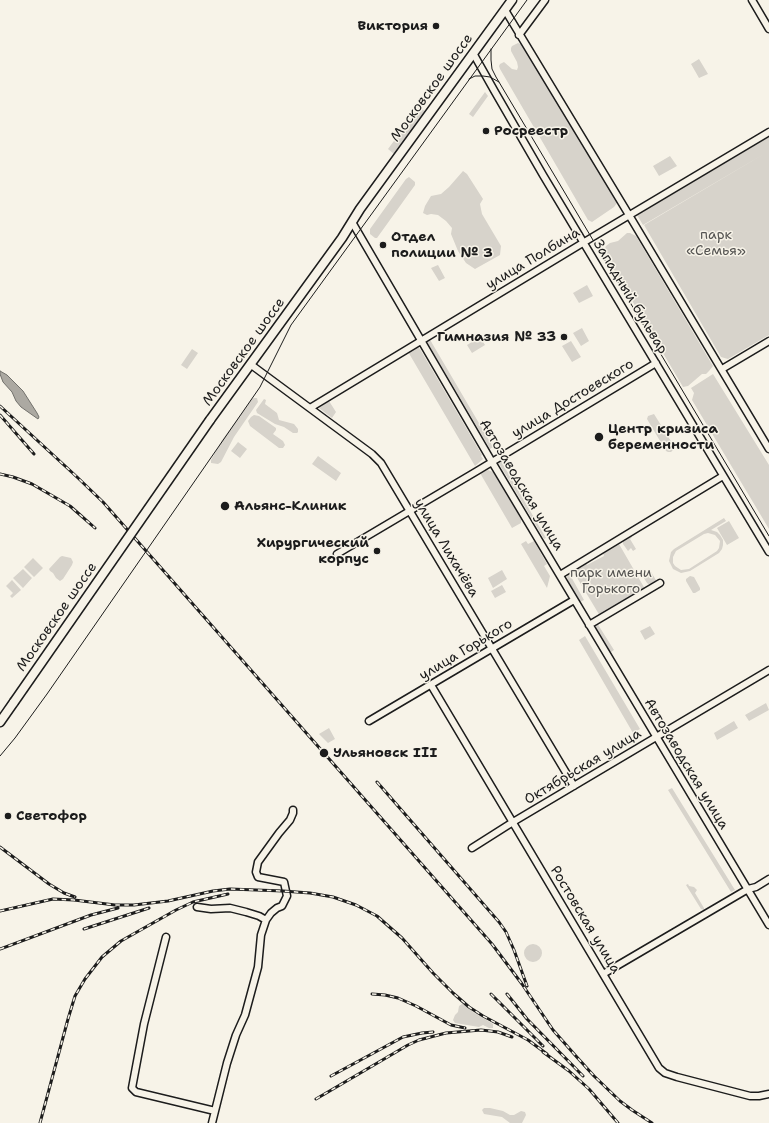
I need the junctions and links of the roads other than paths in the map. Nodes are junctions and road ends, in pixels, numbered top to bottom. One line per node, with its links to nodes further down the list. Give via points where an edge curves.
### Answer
1 (512, 0): 4 (main road, Московское шоссе)
2 (545, 0): 6 (street)
3 (752, 0): 5 (street)
4 (505, 10): 6 (street); 7 (main road, Московское шоссе)
5 (769, 29)
6 (520, 34): 9 (street)
7 (473, 53): 10 (main road, Московское шоссе); 11 (street, Западный бульвар)
8 (769, 132): 9 (street, улица Полбина)
9 (630, 215): 11 (street, улица Полбина); 16 (street)
10 (352, 222): 12 (street, Автозаводская улица); 15 (main road, Московское шоссе)
11 (583, 242): 12 (street, улица Полбина); 14 (street, Западный бульвар)
12 (421, 340): 17 (street, улица Полбина); 19 (street, Автозаводская улица)
13 (769, 341): 16 (street)
14 (656, 363): 19 (street, улица Достоевского); 20 (street, Западный бульвар)
15 (250, 364): 17 (street, улица Лихачёва); 32 (main road, Московское шоссе, bridge)
16 (722, 369): 18 (street)
17 (310, 408): 21 (street, улица Лихачёва, via 376,457)
18 (769, 449)
19 (492, 462): 21 (street, улица Достоевского); 24 (street, Автозаводская улица)
20 (723, 476): 22 (street, Западный бульвар); 24 (street)
21 (409, 511): 23 (street, улица Достоевского); 28 (street, улица Лихачёва)
22 (769, 552)
23 (337, 554)
24 (560, 574): 26 (street, Автозаводская улица)
25 (660, 583): 27 (street)
26 (574, 600): 27 (street, Автозаводская улица); 28 (street, улица Горького)
27 (590, 625): 33 (street, Автозаводская улица)
28 (492, 648): 30 (street, улица Горького); 34 (street, улица Лихачёва)
29 (769, 670): 33 (street, Октябрьская улица)
30 (431, 684): 31 (street, улица Горького); 36 (street, Ростовская улица)
31 (370, 721)
32 (0, 722)
33 (656, 737): 34 (street, Октябрьская улица); 39 (street, Автозаводская улица)
34 (574, 786): 36 (street, Октябрьская улица)
35 (293, 810): 41 (street, via 290,820 258,862 258,877 284,882 287,896 282,906)
36 (513, 822): 37 (street, Октябрьская улица); 44 (street, Ростовская улица)
37 (472, 848)
38 (769, 879): 39 (street)
39 (748, 889): 42 (street, Автозаводская улица); 44 (street)
40 (197, 907): 41 (street, via 230,908)
41 (266, 920): 46 (street, via 261,935 258,967 245,1015 227,1063)
42 (769, 925)
43 (166, 937): 46 (street, via 144,1024 132,1088 136,1092)
44 (603, 974): 45 (street, Ростовская улица, via 655,1062 665,1073 750,1096)
45 (769, 1094)
46 (215, 1111): 47 (street)
47 (212, 1123)

